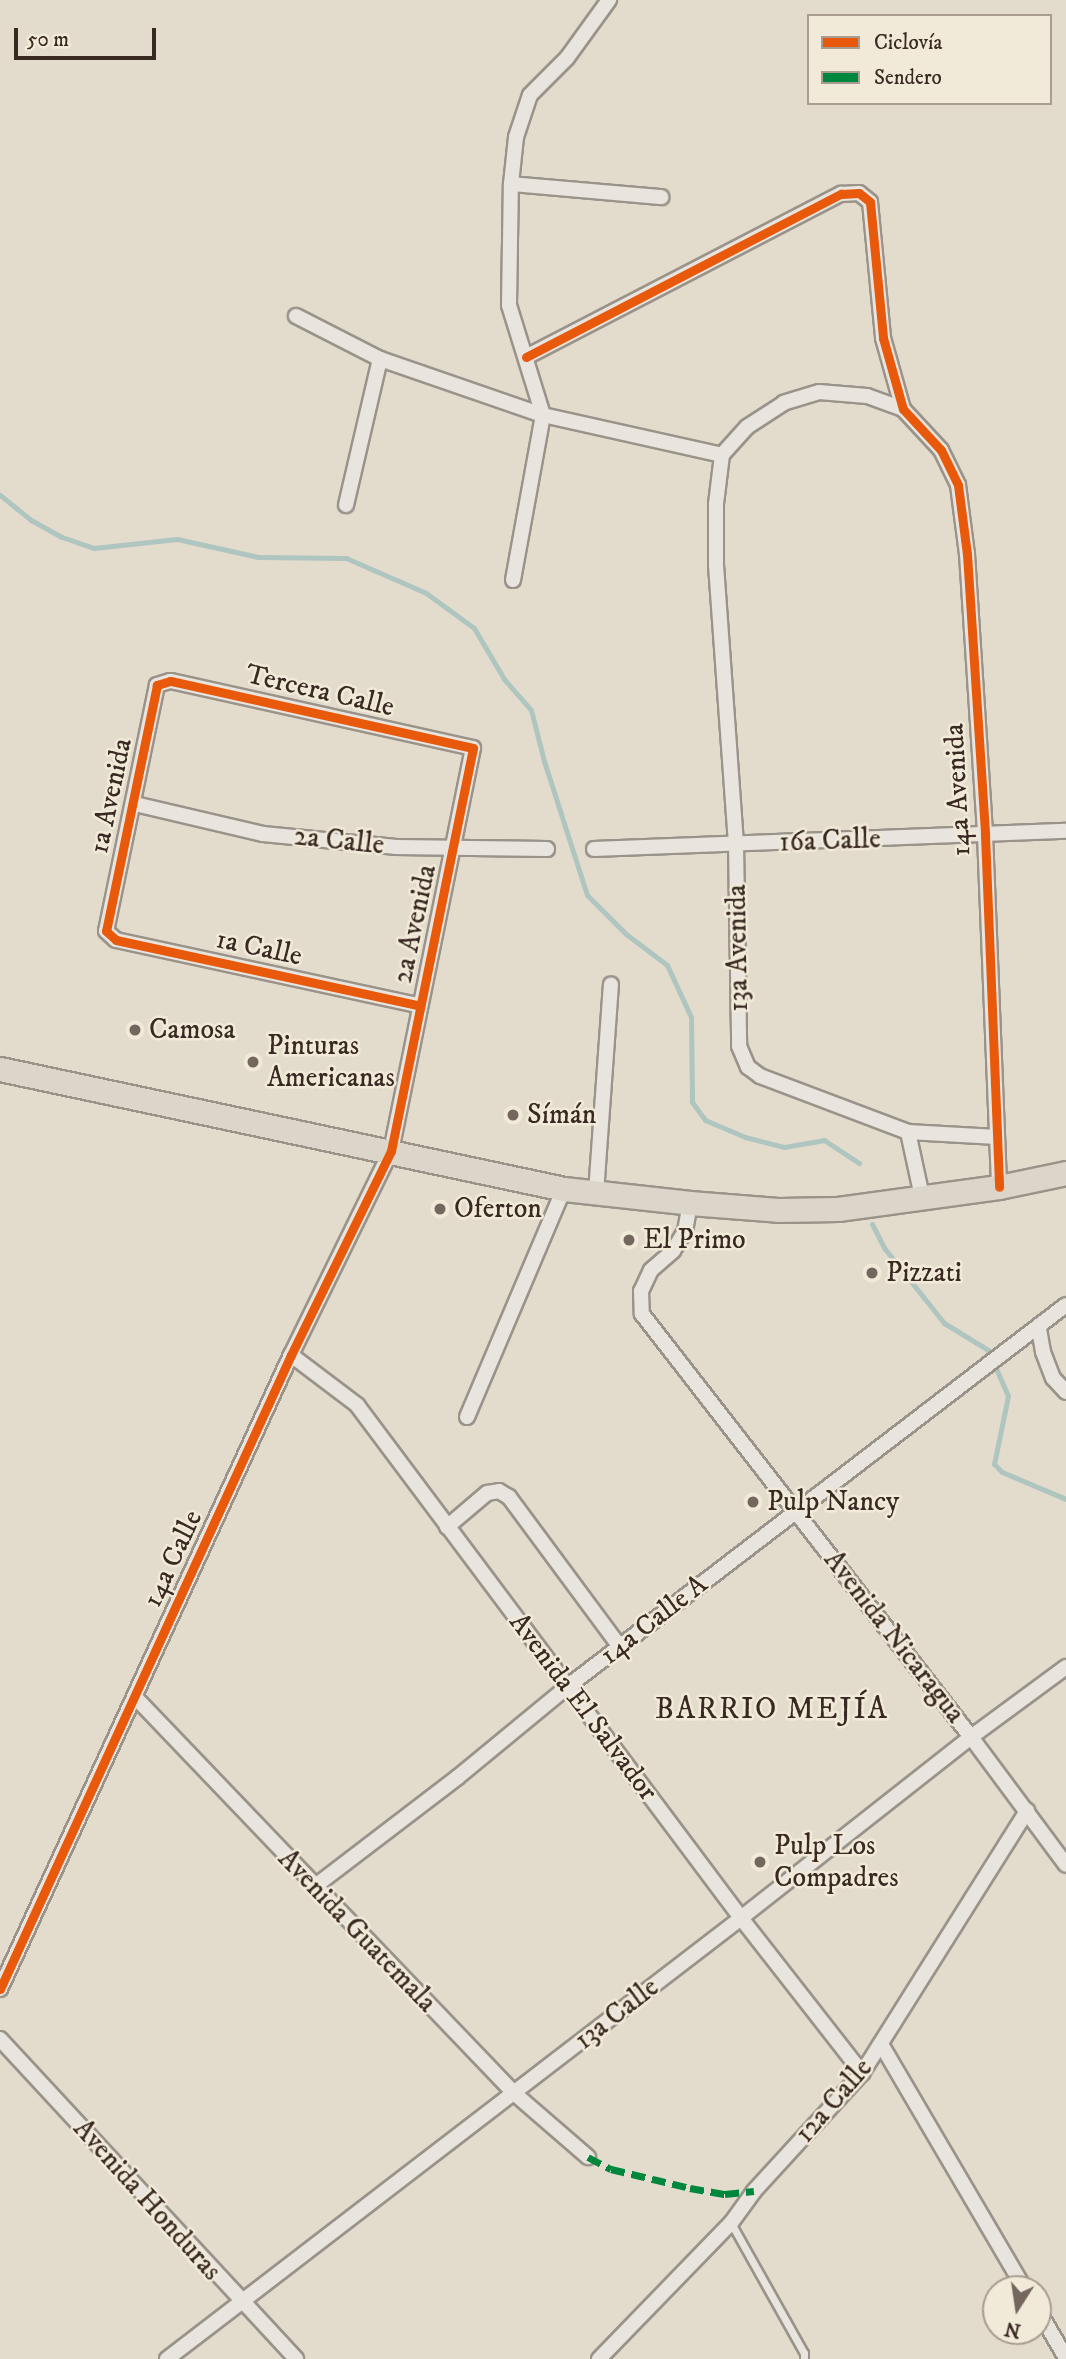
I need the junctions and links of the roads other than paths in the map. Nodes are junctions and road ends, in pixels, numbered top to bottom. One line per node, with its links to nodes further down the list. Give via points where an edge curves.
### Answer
1 (610, 0): 2 (street, via 567,58 530,95 516,137)
2 (511, 184): 3 (street); 5 (street, via 509,305)
3 (661, 197)
4 (296, 316): 6 (street)
5 (526, 357): 7 (street, via 841,194 859,193 870,202 883,338); 8 (street)
6 (380, 359): 8 (street); 10 (street)
7 (903, 409): 9 (street, via 867,396 819,392 784,403 747,427); 16 (street, 14a Avenida, via 941,450 958,485 967,554)
8 (543, 415): 9 (street); 11 (street)
9 (722, 455): 17 (street, 13a Avenida, via 716,565)
10 (346, 505)
11 (513, 580)
12 (158, 685): 13 (street, Tercera Calle, via 170,681); 14 (street, 1a Avenida)
13 (473, 748): 18 (street, 2a Avenida)
14 (135, 804): 18 (street, 2a Calle, via 262,834); 21 (street, 1a Avenida)
15 (1066, 831): 16 (street, 16a Calle)
16 (985, 835): 17 (street, 16a Calle); 26 (street, 14a Avenida)
17 (736, 844): 20 (street, 16a Calle); 25 (street, 13a Avenida, via 739,1046 744,1061 760,1076)
18 (454, 849): 19 (street, 2a Calle); 23 (street, 2a Avenida)
19 (547, 849)
20 (594, 849)
21 (107, 916): 23 (street, 1a Calle, via 106,931 116,940)
22 (611, 985): 31 (street)
23 (420, 1006): 27 (street, 2a Avenida)
24 (0, 1069): 27 (main road)
25 (908, 1132): 26 (street, 13a Avenida); 32 (street)
26 (997, 1137): 29 (street, 14a Avenida)
27 (391, 1151): 30 (main road); 36 (street, 14a Calle)
28 (1066, 1173): 29 (main road)
29 (999, 1187): 32 (main road)
30 (564, 1189): 31 (main road); 38 (street)
31 (596, 1193): 33 (main road)
32 (922, 1197): 33 (main road, via 826,1209)
33 (690, 1203): 39 (street, Avenida Nicaragua, via 685,1231 673,1251 651,1270 641,1291 642,1314)
34 (1066, 1305): 35 (street)
35 (1038, 1329): 37 (street, via 1042,1352); 39 (street, 14a Calle A, via 963,1381)
36 (291, 1355): 40 (street, Avenida El Salvador, via 358,1405); 44 (street, 14a Calle)
37 (1066, 1392)
38 (467, 1417)
39 (796, 1511): 41 (street, 14a Calle A); 45 (street, Avenida Nicaragua)
40 (447, 1527): 41 (street, via 486,1493 499,1491 509,1497); 43 (street, Avenida El Salvador)
41 (620, 1647): 43 (street, 14a Calle A)
42 (1066, 1667): 45 (street, 13a Calle)
43 (567, 1687): 48 (street, 14a Calle A); 49 (street, Avenida El Salvador)
44 (135, 1697): 48 (street, Avenida Guatemala); 50 (street, 14a Calle)
45 (971, 1737): 46 (street, Avenida Nicaragua); 49 (street, 13a Calle)
46 (1027, 1811): 47 (street, Avenida Nicaragua); 52 (street, 12a Calle)
47 (1066, 1865)
48 (314, 1887): 54 (street, Avenida Guatemala)
49 (741, 1918): 53 (street, Avenida El Salvador); 54 (street, 13a Calle)
50 (0, 1989)
51 (0, 2039): 58 (street, Avenida Honduras)
52 (881, 2044): 53 (street, 12a Calle); 57 (street)
53 (862, 2073): 56 (street, 12a Calle, via 754,2191)
54 (514, 2093): 55 (street, Avenida Guatemala); 58 (street, 13a Calle)
55 (588, 2157)
56 (731, 2223): 63 (street, 12a Calle); 64 (lane)
57 (1018, 2275)
58 (240, 2301): 61 (street, 13a Calle); 62 (street, Avenida Honduras)
59 (1052, 2334): 60 (street)
60 (1066, 2358)
61 (167, 2359)
62 (296, 2359)
63 (599, 2359)
64 (804, 2359)

